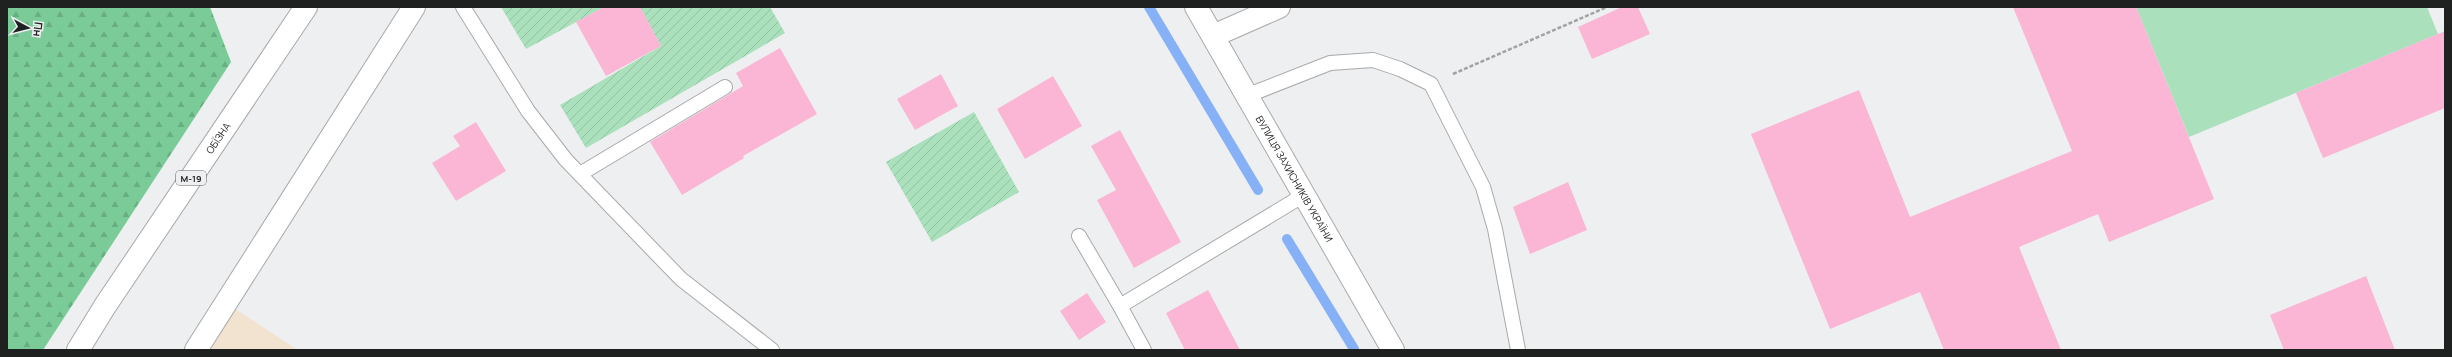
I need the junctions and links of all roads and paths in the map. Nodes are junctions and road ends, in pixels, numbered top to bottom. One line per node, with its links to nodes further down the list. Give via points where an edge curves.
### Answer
1 (306, 7): 16 (main road, ОБЇЗНА / М-19)
2 (414, 7): 17 (main road)
3 (464, 7): 11 (lane, via 528,111)
4 (1196, 7): 7 (main road, ВУЛИЦЯ ЗАХИСНИКІВ УКРАЇНИ)
5 (1279, 7): 7 (main road)
6 (1606, 7): 8 (path)
7 (1213, 36): 10 (main road, ВУЛИЦЯ ЗАХИСНИКІВ УКРАЇНИ)
8 (1431, 84): 10 (lane, via 1400,68 1373,60 1330,63); 20 (lane, via 1483,187 1495,229)
9 (725, 87): 11 (lane)
10 (1246, 96): 12 (main road, ВУЛИЦЯ ЗАХИСНИКІВ УКРАЇНИ)
11 (580, 174): 18 (lane, via 681,279)
12 (1304, 195): 14 (lane); 15 (main road, ВУЛИЦЯ ЗАХИСНИКІВ УКРАЇНИ)
13 (1079, 236): 14 (lane)
14 (1120, 306): 19 (lane)
15 (1390, 349)
16 (78, 350)
17 (196, 350)
18 (772, 350)
19 (1144, 350)
20 (1518, 350)

